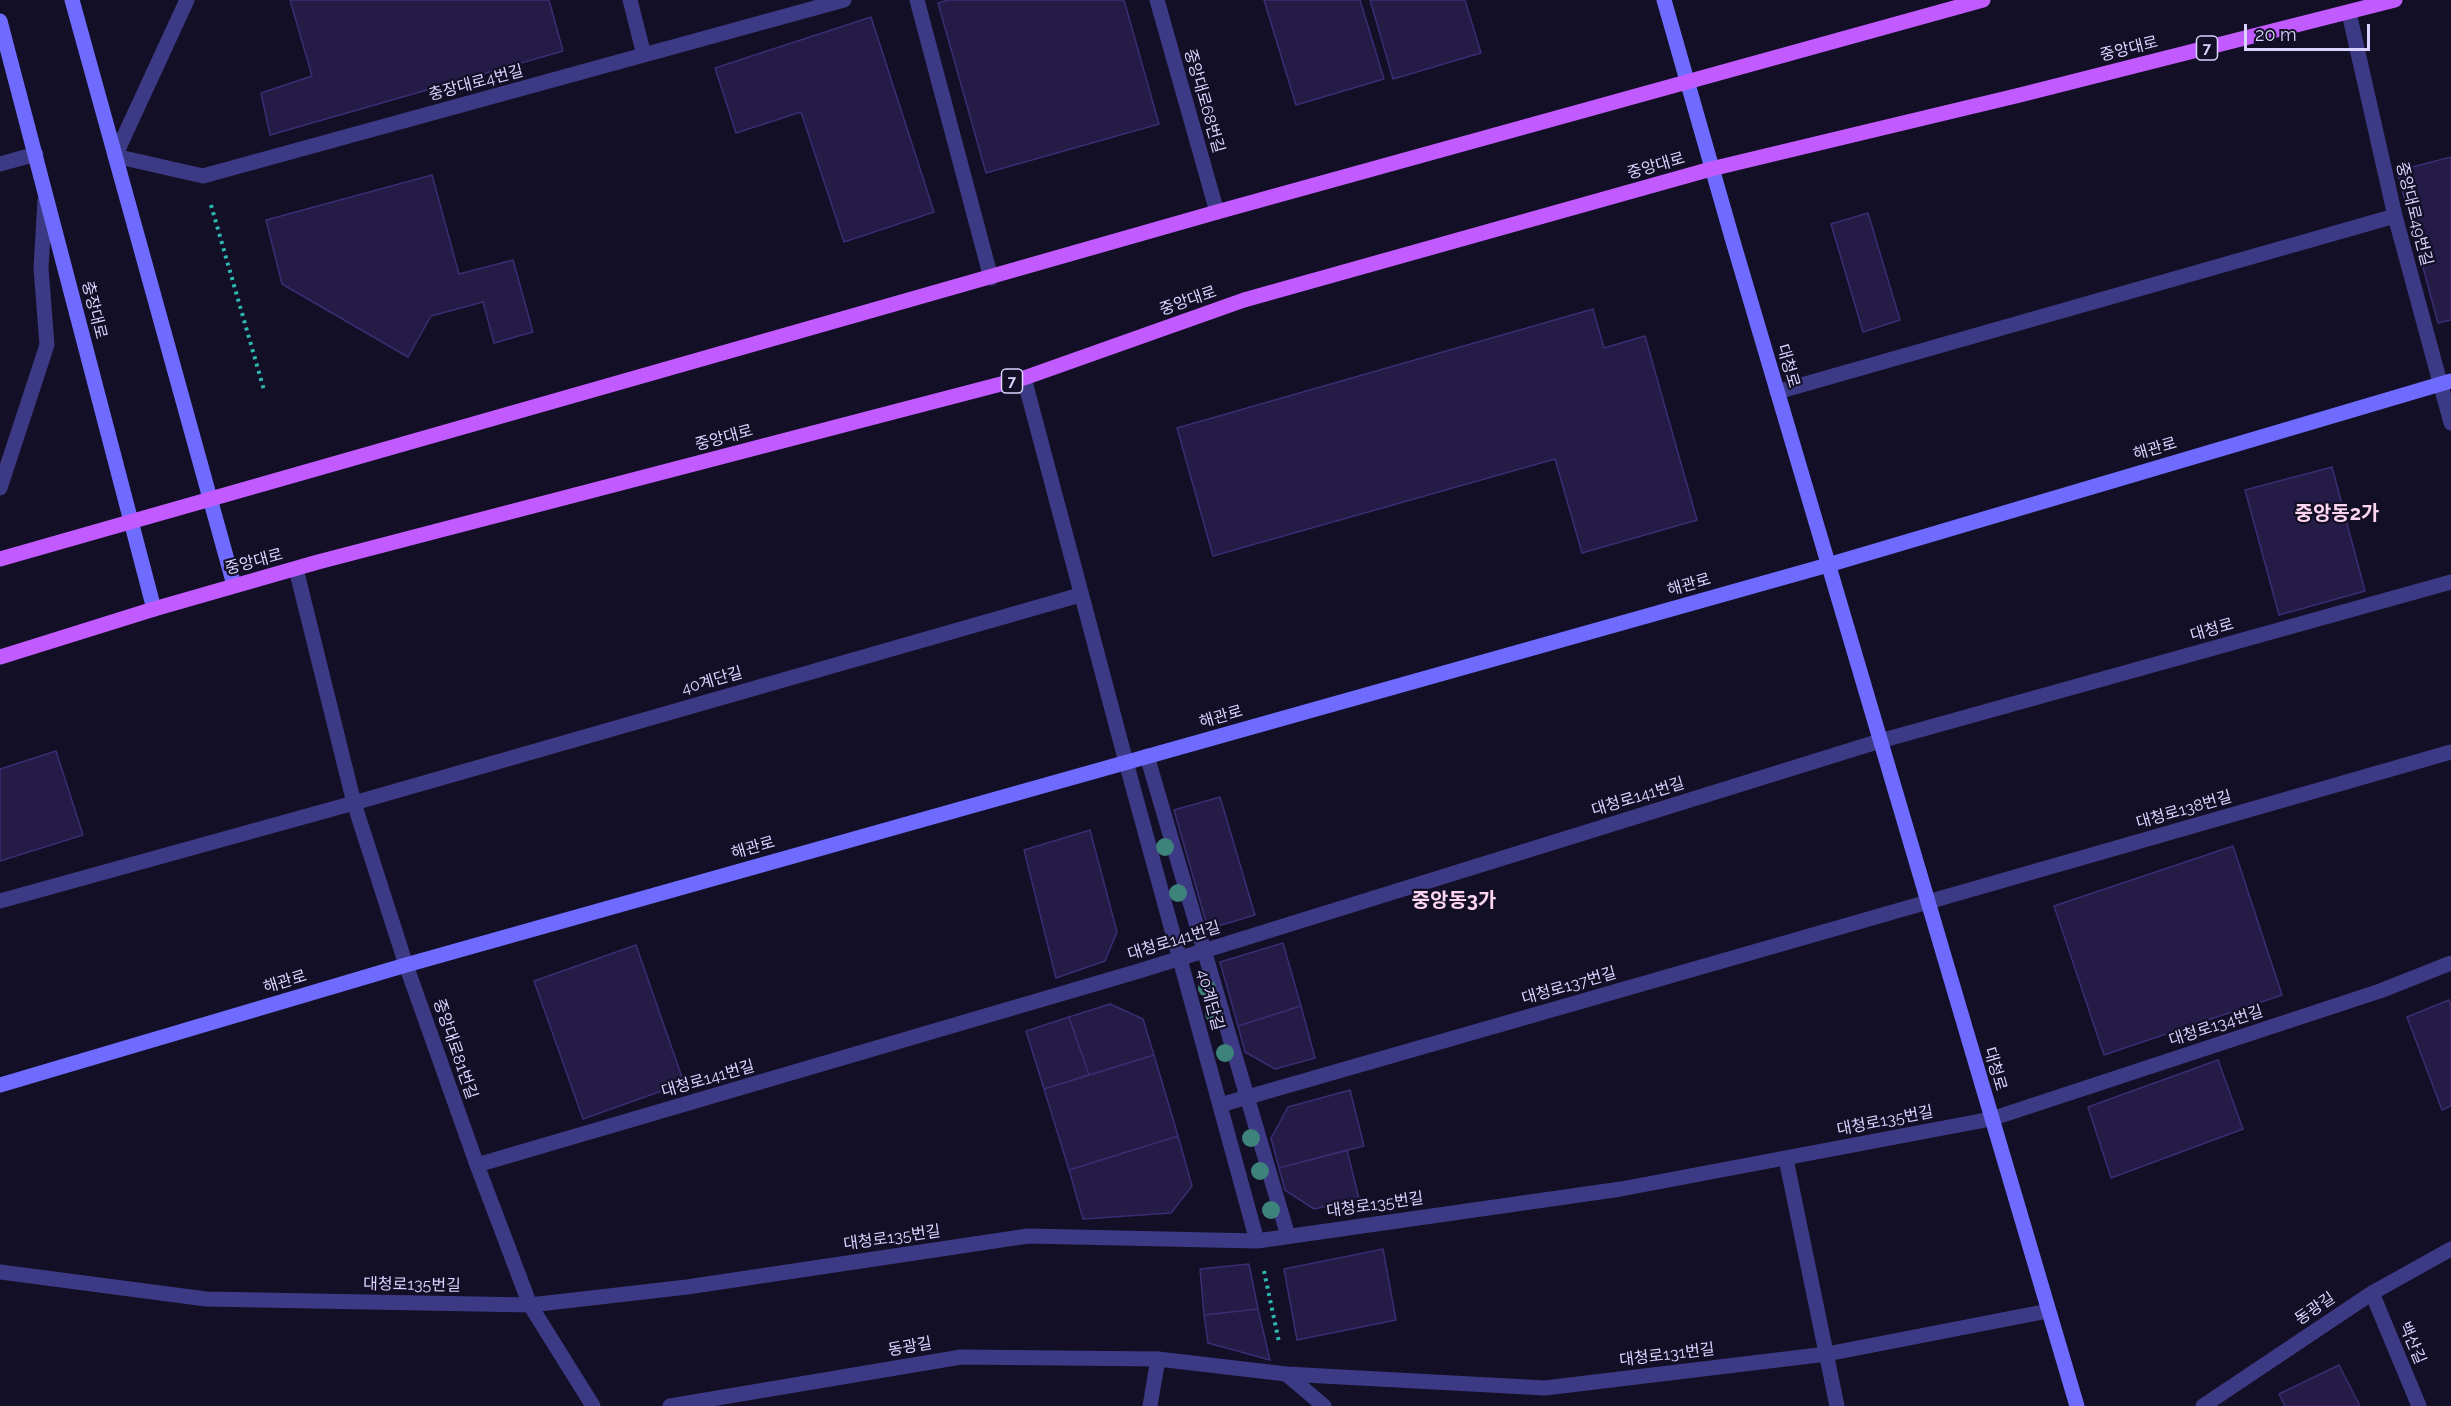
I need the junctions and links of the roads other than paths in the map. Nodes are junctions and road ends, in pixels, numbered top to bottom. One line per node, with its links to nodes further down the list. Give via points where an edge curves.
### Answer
1 (72, 0): 15 (main road)
2 (187, 0): 15 (street)
3 (630, 0): 12 (street)
4 (844, 0): 12 (street, 충장대로4번길)
5 (916, 0): 21 (street)
6 (1157, 0): 19 (street, 중앙대로68번길)
7 (1664, 0): 13 (main road, 대청로)
8 (1983, 0): 13 (main road)
9 (2393, 0): 10 (main road, 중앙대로 / 7)
10 (2349, 13): 17 (main road, 중앙대로 / 7); 20 (street, 중앙대로49번길)
11 (0, 21): 14 (main road, 충장대로)
12 (644, 55): 15 (street, 충장대로4번길, via 203,176)
13 (1687, 81): 17 (main road, 대청로); 19 (main road)
14 (36, 154): 16 (street); 18 (main road, 충장대로)
15 (115, 156): 27 (main road)
16 (0, 164)
17 (1711, 169): 22 (main road, 중앙대로 / 7, via 1244,300); 24 (main road, 대청로)
18 (46, 190): 26 (street, via 41,268 47,345); 28 (main road, 충장대로)
19 (1217, 212): 21 (main road)
20 (2395, 216): 23 (street, 중앙대로49번길); 24 (street)
21 (991, 278): 27 (main road)
22 (1024, 378): 31 (main road, 중앙대로 / 7); 34 (street, 40계단길)
23 (2445, 383): 25 (street, 중앙대로49번길); 30 (main road, 해관로)
24 (1777, 392): 30 (main road, 대청로)
25 (2451, 423)
26 (0, 488)
27 (209, 498): 28 (main road); 33 (main road)
28 (130, 520): 29 (main road); 35 (main road, 충장대로)
29 (0, 559)
30 (1828, 565): 37 (main road, 대청로); 39 (main road, 해관로)
31 (296, 569): 33 (main road, 중앙대로 / 7); 41 (street, 중앙대로81번길)
32 (2451, 582): 37 (street, 대청로)
33 (234, 585): 35 (main road, 중앙대로 / 7)
34 (1080, 595): 40 (street, 40계단길); 41 (street, 40계단길)
35 (154, 609): 36 (main road, 중앙대로 / 7)
36 (0, 657)
37 (1880, 741): 43 (main road, 대청로); 44 (street, 대청로141번길)
38 (2451, 752): 43 (street, 대청로138번길)
39 (1147, 756): 40 (main road, 해관로); 44 (street)
40 (1126, 762): 45 (street, 40계단길); 47 (main road, 해관로)
41 (354, 803): 42 (street); 47 (street, 중앙대로81번길)
42 (0, 901)
43 (1927, 902): 49 (street, 대청로137번길); 51 (main road, 대청로)
44 (1204, 951): 45 (street, 대청로141번길); 49 (street)
45 (1180, 959): 50 (street, 40계단길); 53 (street, 대청로141번길)
46 (2451, 963): 51 (street, 대청로134번길, via 2380,991)
47 (406, 964): 48 (main road, 해관로); 53 (street, 중앙대로81번길)
48 (0, 1085)
49 (1247, 1097): 50 (street, 대청로137번길); 54 (street)
50 (1220, 1105): 55 (street, 40계단길)
51 (1991, 1119): 52 (street, 대청로135번길); 60 (main road, 대청로)
52 (1786, 1159): 54 (street, 대청로135번길, via 1621,1189); 61 (street)
53 (477, 1165): 59 (street, 중앙대로81번길)
54 (1288, 1236): 55 (street, 대청로135번길)
55 (1257, 1241): 59 (street, 대청로135번길, via 1028,1236 687,1287)
56 (2451, 1249): 58 (street, 동광길)
57 (0, 1272): 59 (street, 대청로135번길, via 206,1299)
58 (2372, 1293): 70 (street, 동광길); 71 (street, 백산길)
59 (530, 1305): 64 (street, 중앙대로81번길)
60 (2048, 1311): 61 (street, 대청로131번길); 69 (main road, 대청로)
61 (1827, 1354): 63 (street, 대청로131번길, via 1545,1388); 68 (street)
62 (1158, 1359): 63 (street, 동광길); 65 (street, 동광길, via 961,1357); 66 (street)
63 (1286, 1374): 67 (street)
64 (593, 1406)
65 (670, 1406)
66 (1150, 1406)
67 (1324, 1406)
68 (1837, 1406)
69 (2077, 1406)
70 (2203, 1406)
71 (2419, 1406)

